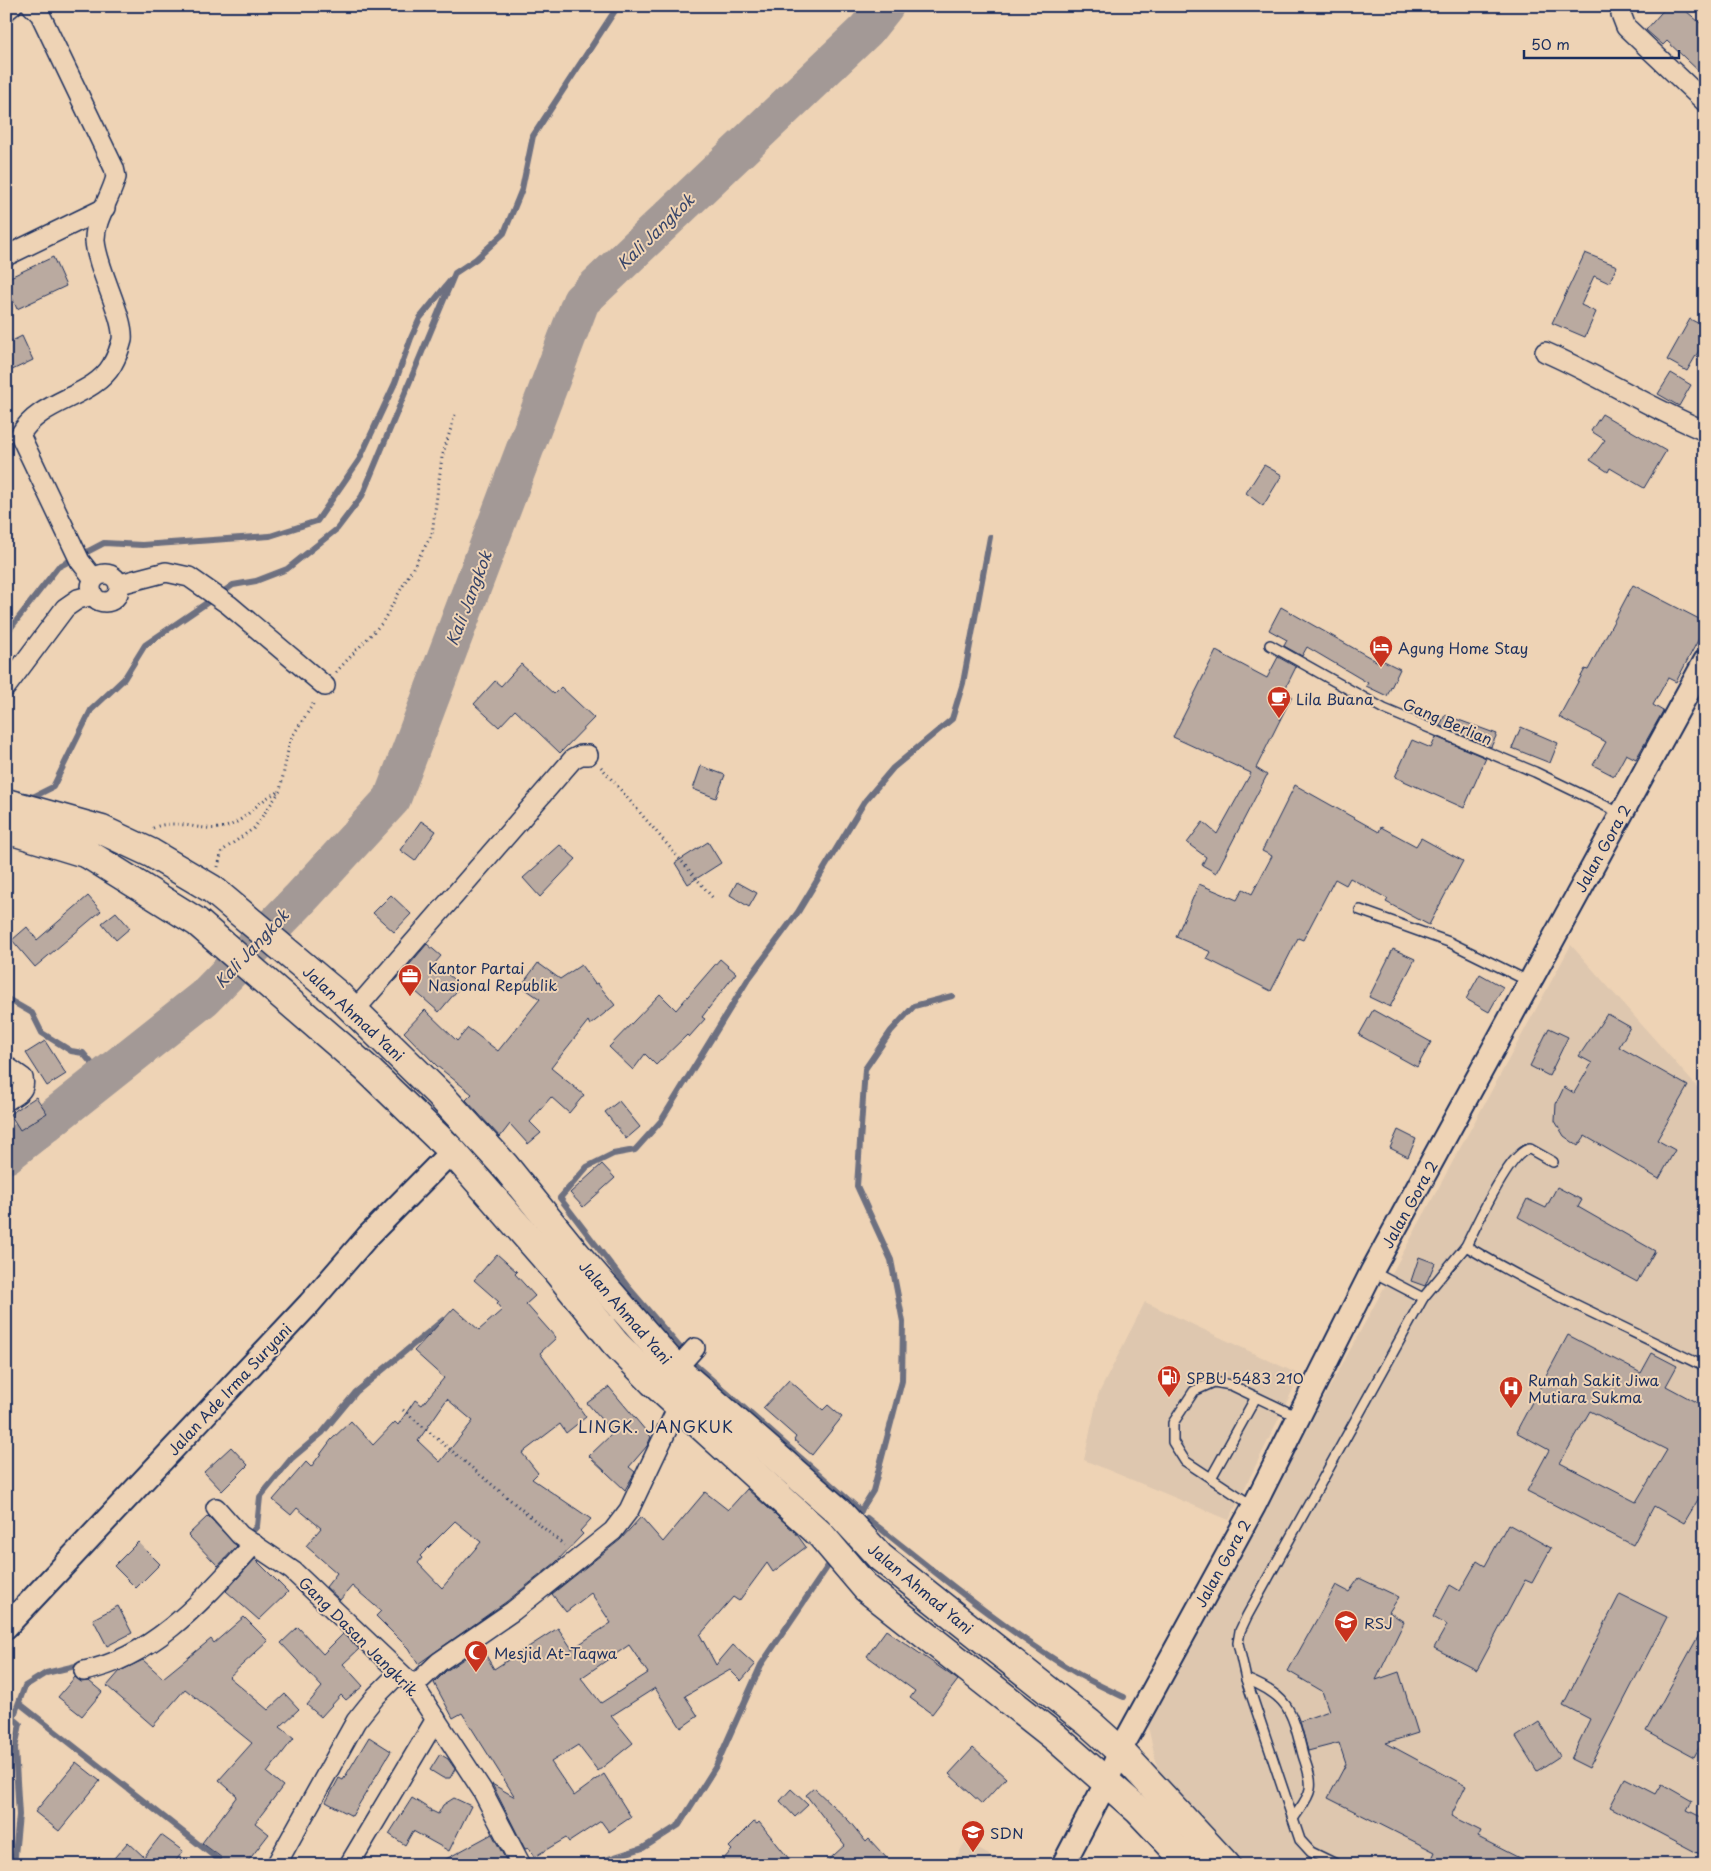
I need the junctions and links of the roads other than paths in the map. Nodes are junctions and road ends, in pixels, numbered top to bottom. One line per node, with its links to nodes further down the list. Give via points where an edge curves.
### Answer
1 (12, 6): 4 (street)
2 (32, 6): 6 (street, via 40,14 114,168 116,177)
3 (1621, 6): 5 (street, via 1626,27)
4 (6, 11)
5 (1705, 102)
6 (105, 208): 7 (street); 10 (street, via 95,240 121,327 118,351 102,378)
7 (6, 256)
8 (1545, 352): 9 (street)
9 (1705, 431)
10 (13, 432): 11 (street)
11 (93, 587): 14 (street, via 65,608); 15 (street, via 98,600 107,602 120,592 120,584 166,572 189,577 229,605)
12 (1270, 645): 18 (lane, Gang Berlian, via 1384,709 1535,772)
13 (1705, 661): 18 (street, Jalan Gora 2)
14 (6, 686)
15 (325, 686)
16 (588, 755): 22 (street, via 573,759)
17 (6, 803): 22 (highway, Jalan Ahmad Yani, via 102,830 132,843 212,889)
18 (1620, 813): 21 (street, Jalan Gora 2)
19 (6, 829): 25 (highway, via 88,854 197,922 366,1068)
20 (1360, 910): 21 (lane, via 1449,942)
21 (1528, 982): 28 (street, Jalan Gora 2)
22 (346, 1003): 34 (highway, Jalan Ahmad Yani, via 440,1095 505,1166 576,1254)
23 (6, 1066): 24 (street, via 22,1078 24,1087)
24 (6, 1101)
25 (452, 1151): 32 (highway, via 615,1343); 42 (street, Jalan Ade Irma Suryani, via 368,1236 309,1304)
26 (1553, 1162): 27 (lane, via 1530,1149 1520,1153 1490,1199)
27 (1466, 1246): 29 (lane); 30 (lane, via 1565,1300)
28 (1372, 1271): 29 (lane); 33 (street, Jalan Gora 2)
29 (1423, 1298): 45 (lane, via 1240,1630 1238,1643)
30 (1705, 1367)
31 (1256, 1397): 33 (lane); 35 (lane); 35 (lane, via 1231,1385 1214,1382 1194,1391 1173,1423 1173,1442 1185,1461)
32 (681, 1407): 36 (highway); 46 (street, via 674,1415 630,1510 613,1532 513,1611 439,1662)
33 (1298, 1416): 37 (street, Jalan Gora 2)
34 (795, 1474): 36 (highway); 40 (highway, Jalan Ahmad Yani, via 838,1511 880,1558)
35 (1211, 1478): 37 (lane)
36 (779, 1496): 41 (highway, via 821,1535 866,1588)
37 (1254, 1506): 48 (street, Jalan Gora 2)
38 (216, 1508): 39 (street, Gang Dasan Jangkrik)
39 (248, 1540): 43 (street, via 203,1599 156,1637 115,1662); 44 (street, Gang Dasan Jangkrik, via 293,1571)
40 (910, 1582): 41 (highway); 48 (highway, Jalan Ahmad Yani)
41 (892, 1609): 49 (highway, via 1019,1707)
42 (6, 1627)
43 (84, 1671)
44 (399, 1673): 46 (street, Gang Dasan Jangkrik); 52 (street, via 356,1721)
45 (1246, 1680): 50 (lane); 50 (lane, via 1266,1687 1293,1715 1311,1782 1307,1799)
46 (414, 1686): 47 (street, Gang Dasan Jangkrik)
47 (436, 1720): 51 (street, Gang Dasan Jangkrik, via 482,1790); 53 (street)
48 (1120, 1750): 49 (street, Jalan Gora 2); 56 (highway, Jalan Ahmad Yani)
49 (1106, 1783): 54 (street, Jalan Gora 2); 55 (highway, via 1138,1810)
50 (1293, 1819): 57 (lane, via 1300,1840 1311,1852)
51 (520, 1863)
52 (276, 1865)
53 (349, 1865)
54 (1064, 1865)
55 (1190, 1865)
56 (1226, 1865)
57 (1338, 1865)

